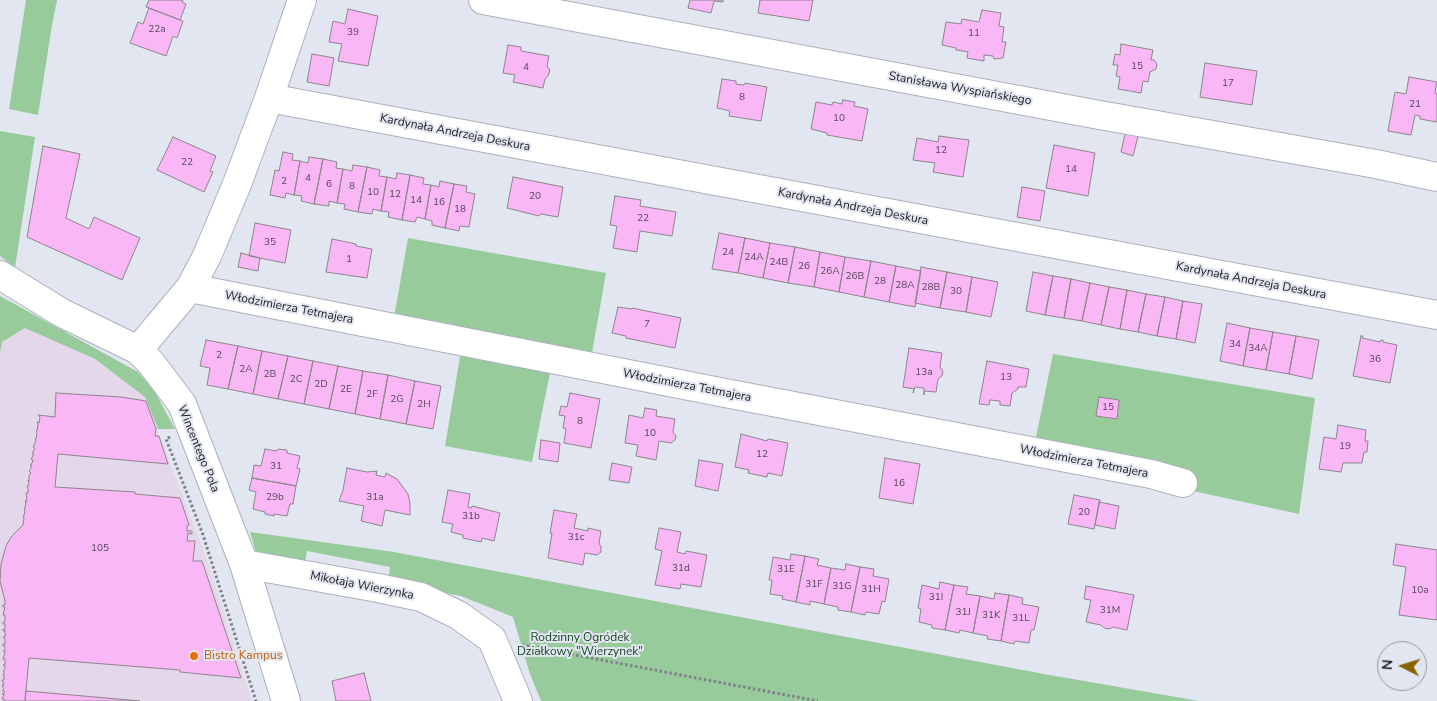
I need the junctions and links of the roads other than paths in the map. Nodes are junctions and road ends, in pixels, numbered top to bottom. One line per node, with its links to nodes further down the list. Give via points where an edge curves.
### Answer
1 (302, 0): 3 (street)
2 (483, 0): 4 (street, Stanisława Wyspiańskiego)
3 (269, 98): 6 (street, via 226,209); 7 (street, Kardynała Andrzeja Deskura)
4 (1437, 177)
5 (0, 274): 8 (street, via 62,313)
6 (190, 288): 8 (street); 9 (street, Włodzimierza Tetmajera)
7 (1437, 315)
8 (138, 350): 10 (street, Wincentego Pola, via 182,404)
9 (1183, 483)
10 (244, 564): 11 (street, Wincentego Pola); 12 (street, Mikołaja Wierzynka, via 421,598 458,615 492,639)
11 (286, 701)
12 (518, 701)

